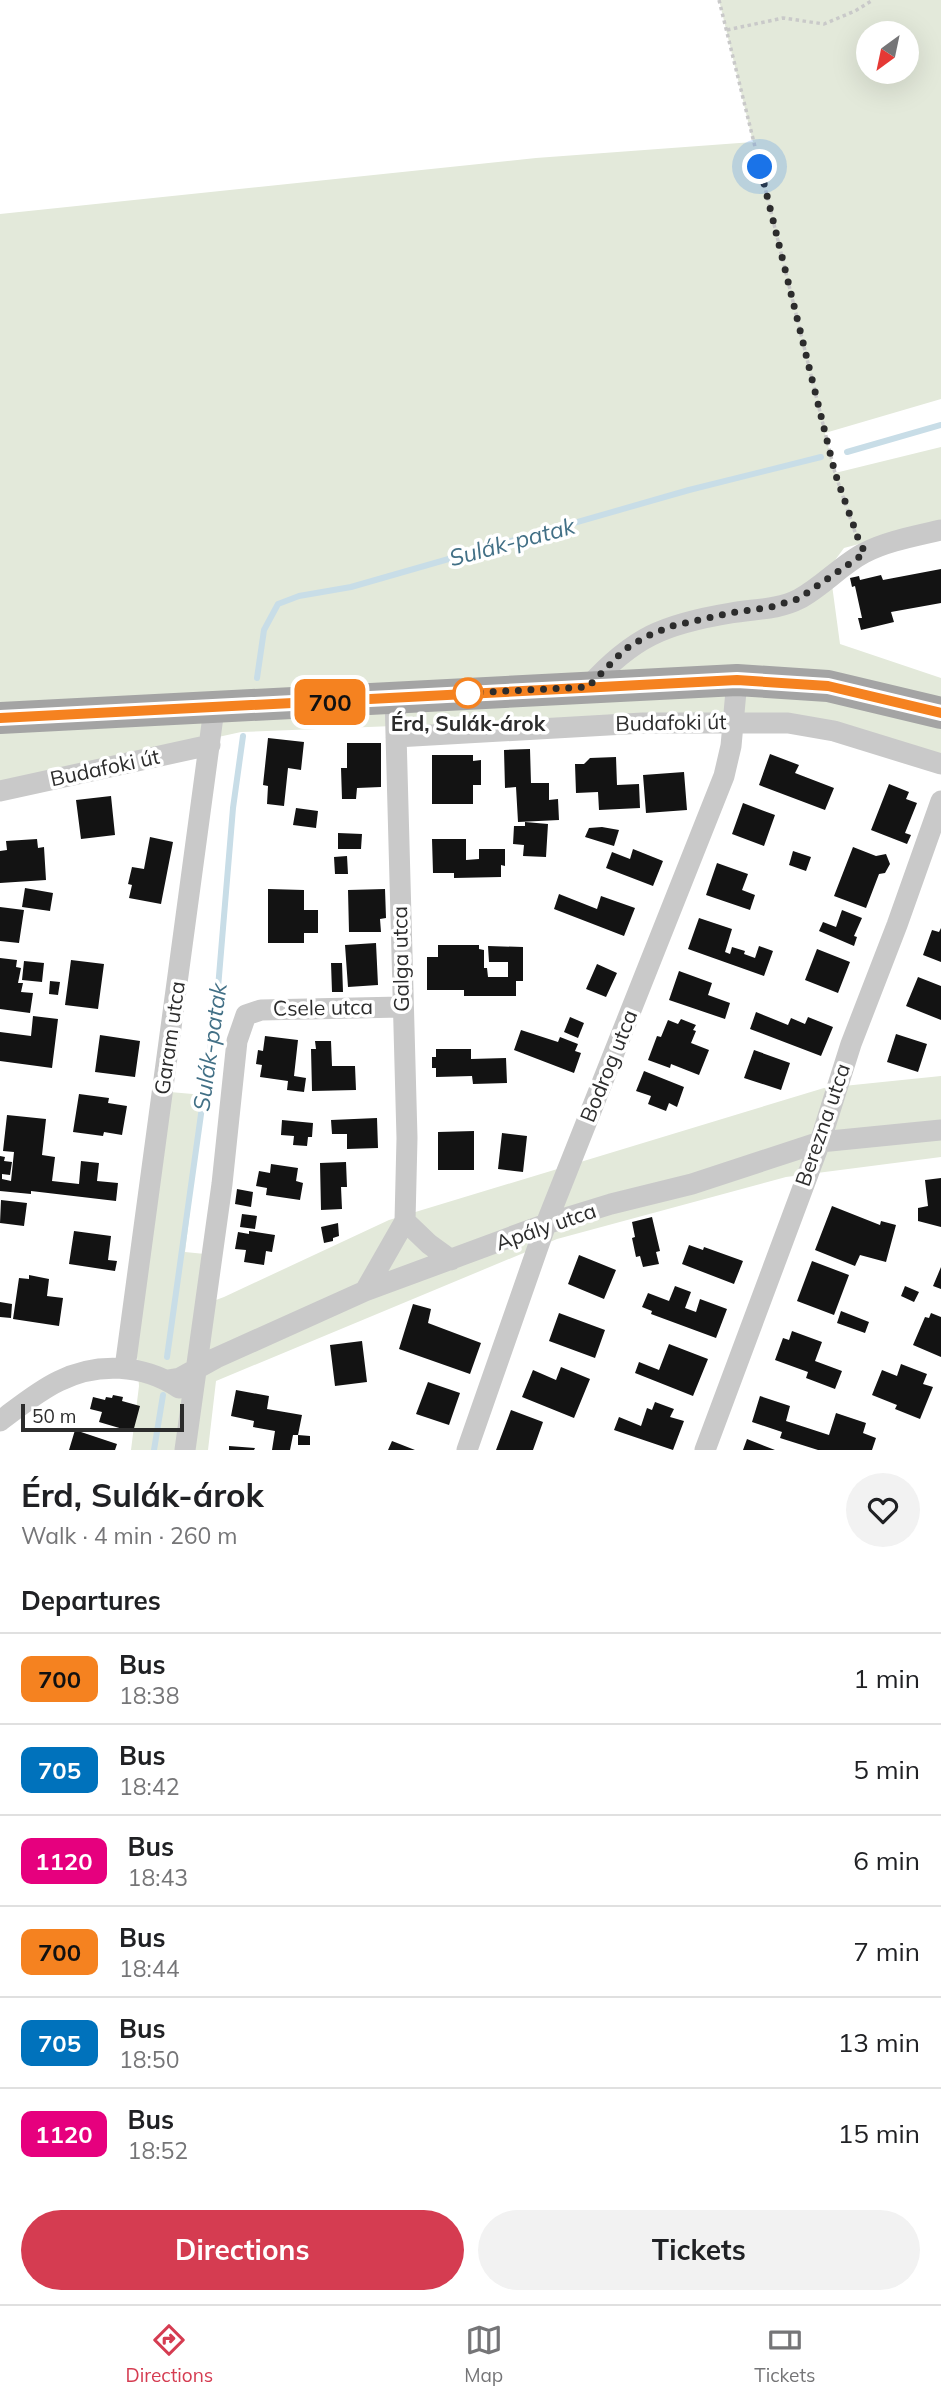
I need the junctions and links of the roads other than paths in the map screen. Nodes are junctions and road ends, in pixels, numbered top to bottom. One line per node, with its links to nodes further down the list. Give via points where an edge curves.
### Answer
1 (941, 530): 3 (street, via 865,553 798,599 672,626 645,637 624,650)
2 (737, 680): 3 (main road, Budafoki út); 6 (main road, Budafoki út, via 828,686); 8 (street, Bodrog utca)
3 (588, 687): 4 (main road, Budafoki út)
4 (395, 697): 5 (main road, Budafoki út); 9 (street, Galga utca)
5 (214, 709): 7 (main road, Budafoki út); 10 (street, Garam utca)
6 (941, 713)
7 (0, 718)
8 (732, 722): 9 (street, Budafoki út); 11 (street, Budafoki út, via 810,725); 18 (street, Bodrog utca, via 724,776)
9 (396, 737): 14 (street, Galga utca)
10 (210, 745): 12 (street, Budafoki út); 21 (street, Garam utca)
11 (941, 764)
12 (0, 791)
13 (941, 801): 16 (street, Berezna utca, via 851,1044)
14 (401, 1007): 17 (street, Galga utca, via 407,1138); 22 (street, Csele utca, via 290,1007 246,1016 237,1041)
15 (941, 1130): 16 (street, Apály utca)
16 (820, 1142): 18 (street, Apály utca, via 692,1184); 28 (street, Berezna utca)
17 (405, 1221): 19 (street); 20 (street, Galga utca)
18 (546, 1224): 19 (street, Apály utca); 27 (street, Bodrog utca)
19 (451, 1260): 20 (street, Apály utca)
20 (365, 1291): 22 (street, Apály utca)
21 (125, 1368): 23 (street); 25 (street, via 90,1370 60,1380)
22 (196, 1370): 23 (street, Apály utca); 24 (street)
23 (168, 1380): 24 (street, via 187,1398)
24 (190, 1418): 26 (street)
25 (0, 1421)
26 (185, 1450)
27 (467, 1450)
28 (705, 1450)

